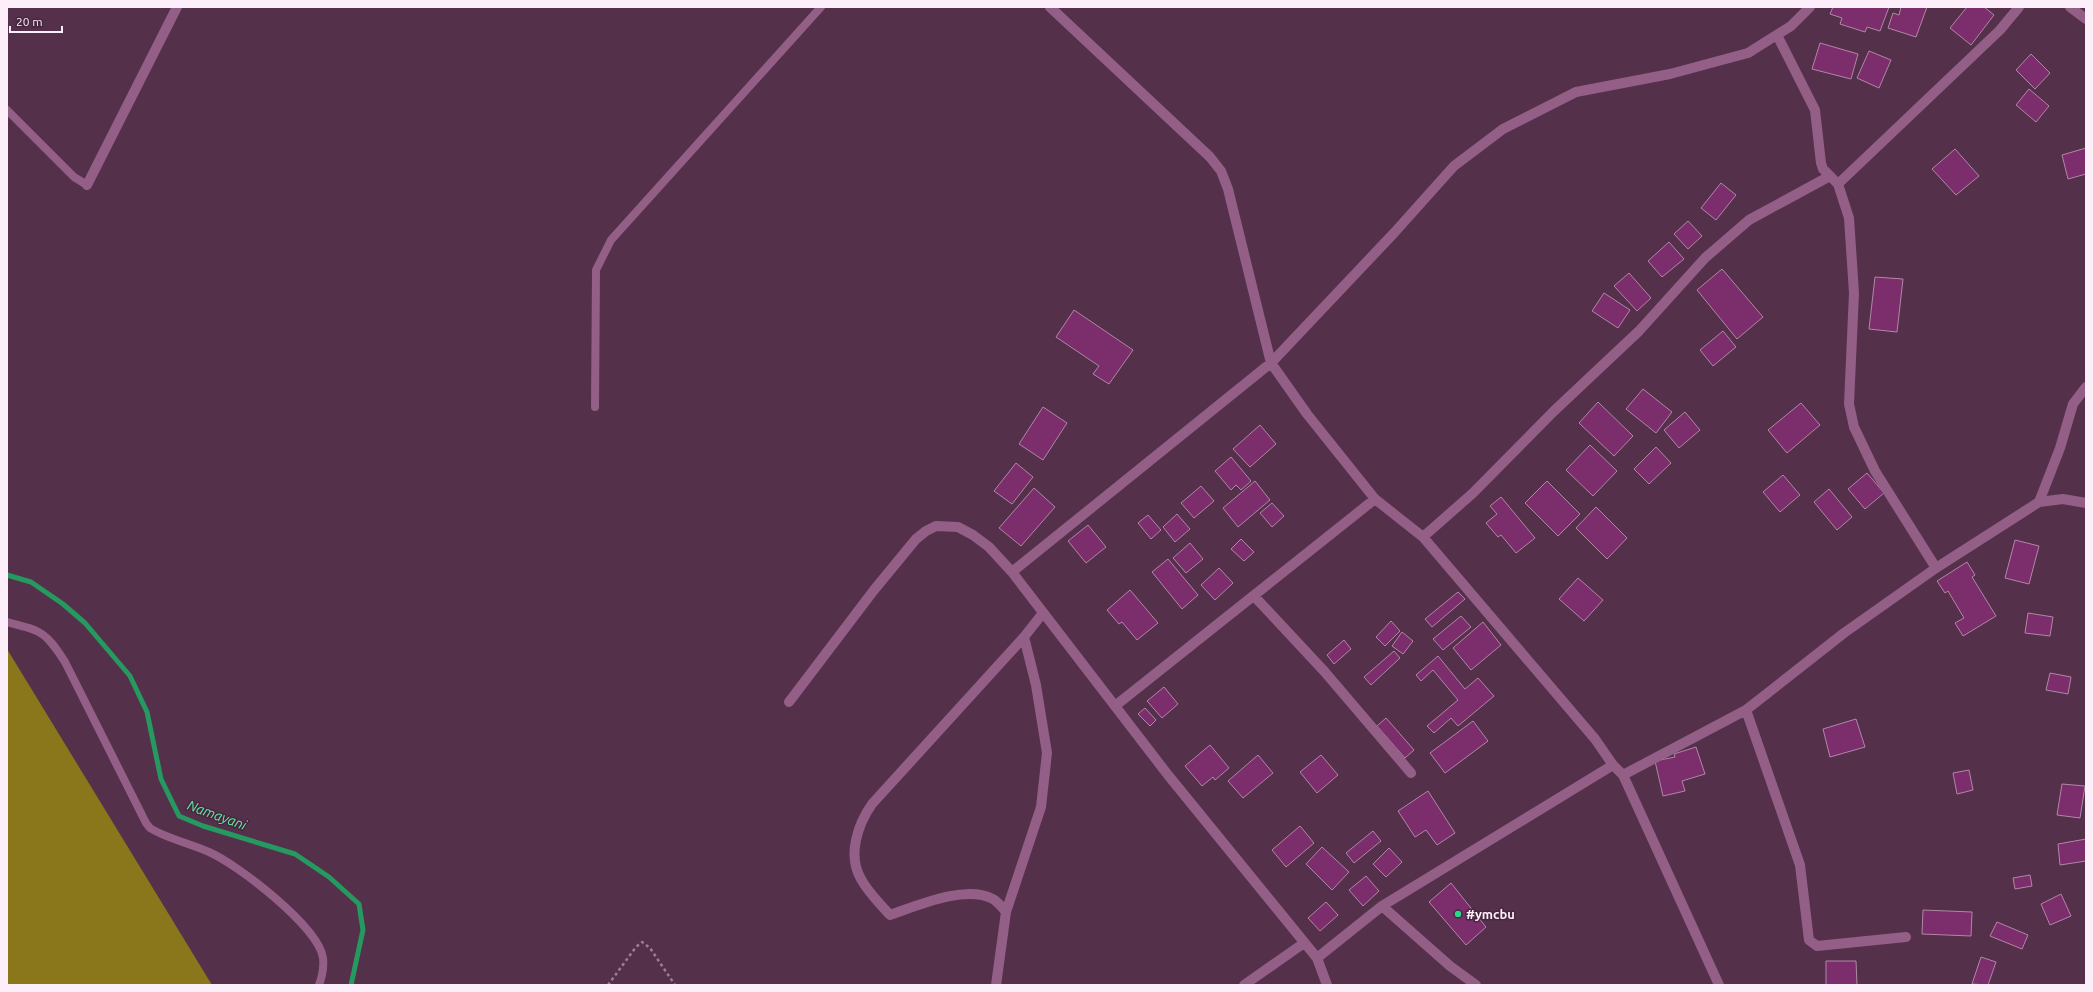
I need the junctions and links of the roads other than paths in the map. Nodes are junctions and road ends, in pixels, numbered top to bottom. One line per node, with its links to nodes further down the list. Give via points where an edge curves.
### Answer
1 (177, 7): 12 (street)
2 (821, 7): 15 (lane, via 611,240 596,270)
3 (1050, 7): 13 (street, via 1210,157 1221,171 1228,189)
4 (1810, 7): 8 (street, via 1791,26)
5 (2020, 7): 11 (street, via 2000,30)
6 (2070, 7): 7 (street)
7 (2086, 19)
8 (1777, 35): 10 (street, via 1814,110 1821,163); 13 (street, via 1748,53 1670,74 1576,92 1503,129 1454,166)
9 (7, 110): 12 (lane, via 74,177)
10 (1830, 176): 11 (street); 19 (street, via 1749,220 1705,258 1638,331 1473,493)
11 (1838, 184): 20 (street, via 1849,218 1854,293 1849,404 1854,426 1875,471)
12 (87, 185)
13 (1271, 363): 16 (street, via 1307,414); 21 (street)
14 (2086, 387): 17 (street, via 2073,404 2060,448)
15 (595, 407)
16 (1375, 499): 19 (street); 22 (street)
17 (2039, 502): 18 (street, via 2063,499); 20 (street)
18 (2086, 503)
19 (1423, 537): 29 (street, via 1595,739)
20 (1936, 568): 28 (street, via 1844,633)
21 (1012, 572): 23 (street); 26 (street, via 989,547 958,527 936,526 926,531 916,539 874,590)
22 (1254, 596): 27 (street); 30 (street, via 1324,671)
23 (1043, 612): 25 (street); 27 (street)
24 (7, 622): 37 (lane, via 33,629 50,639 69,669 150,828 223,859 252,878 296,918 318,945 323,958)
25 (1024, 637): 33 (street, via 1036,685 1047,753 1041,807); 33 (street, via 872,804 858,831 855,852 860,879 890,915 939,899 968,894 992,898)
26 (789, 702)
27 (1115, 706): 35 (street)
28 (1746, 710): 31 (street); 34 (street, via 1800,865 1809,940 1817,946)
29 (1613, 766): 31 (street); 32 (street)
30 (1411, 773)
31 (1623, 775): 42 (street)
32 (1382, 906): 36 (street); 41 (street, via 1450,966)
33 (1006, 912): 38 (street)
34 (1906, 937)
35 (1304, 942): 36 (street); 39 (street)
36 (1317, 958): 40 (street)
37 (319, 985)
38 (996, 985)
39 (1244, 985)
40 (1327, 985)
41 (1476, 985)
42 (1719, 985)

